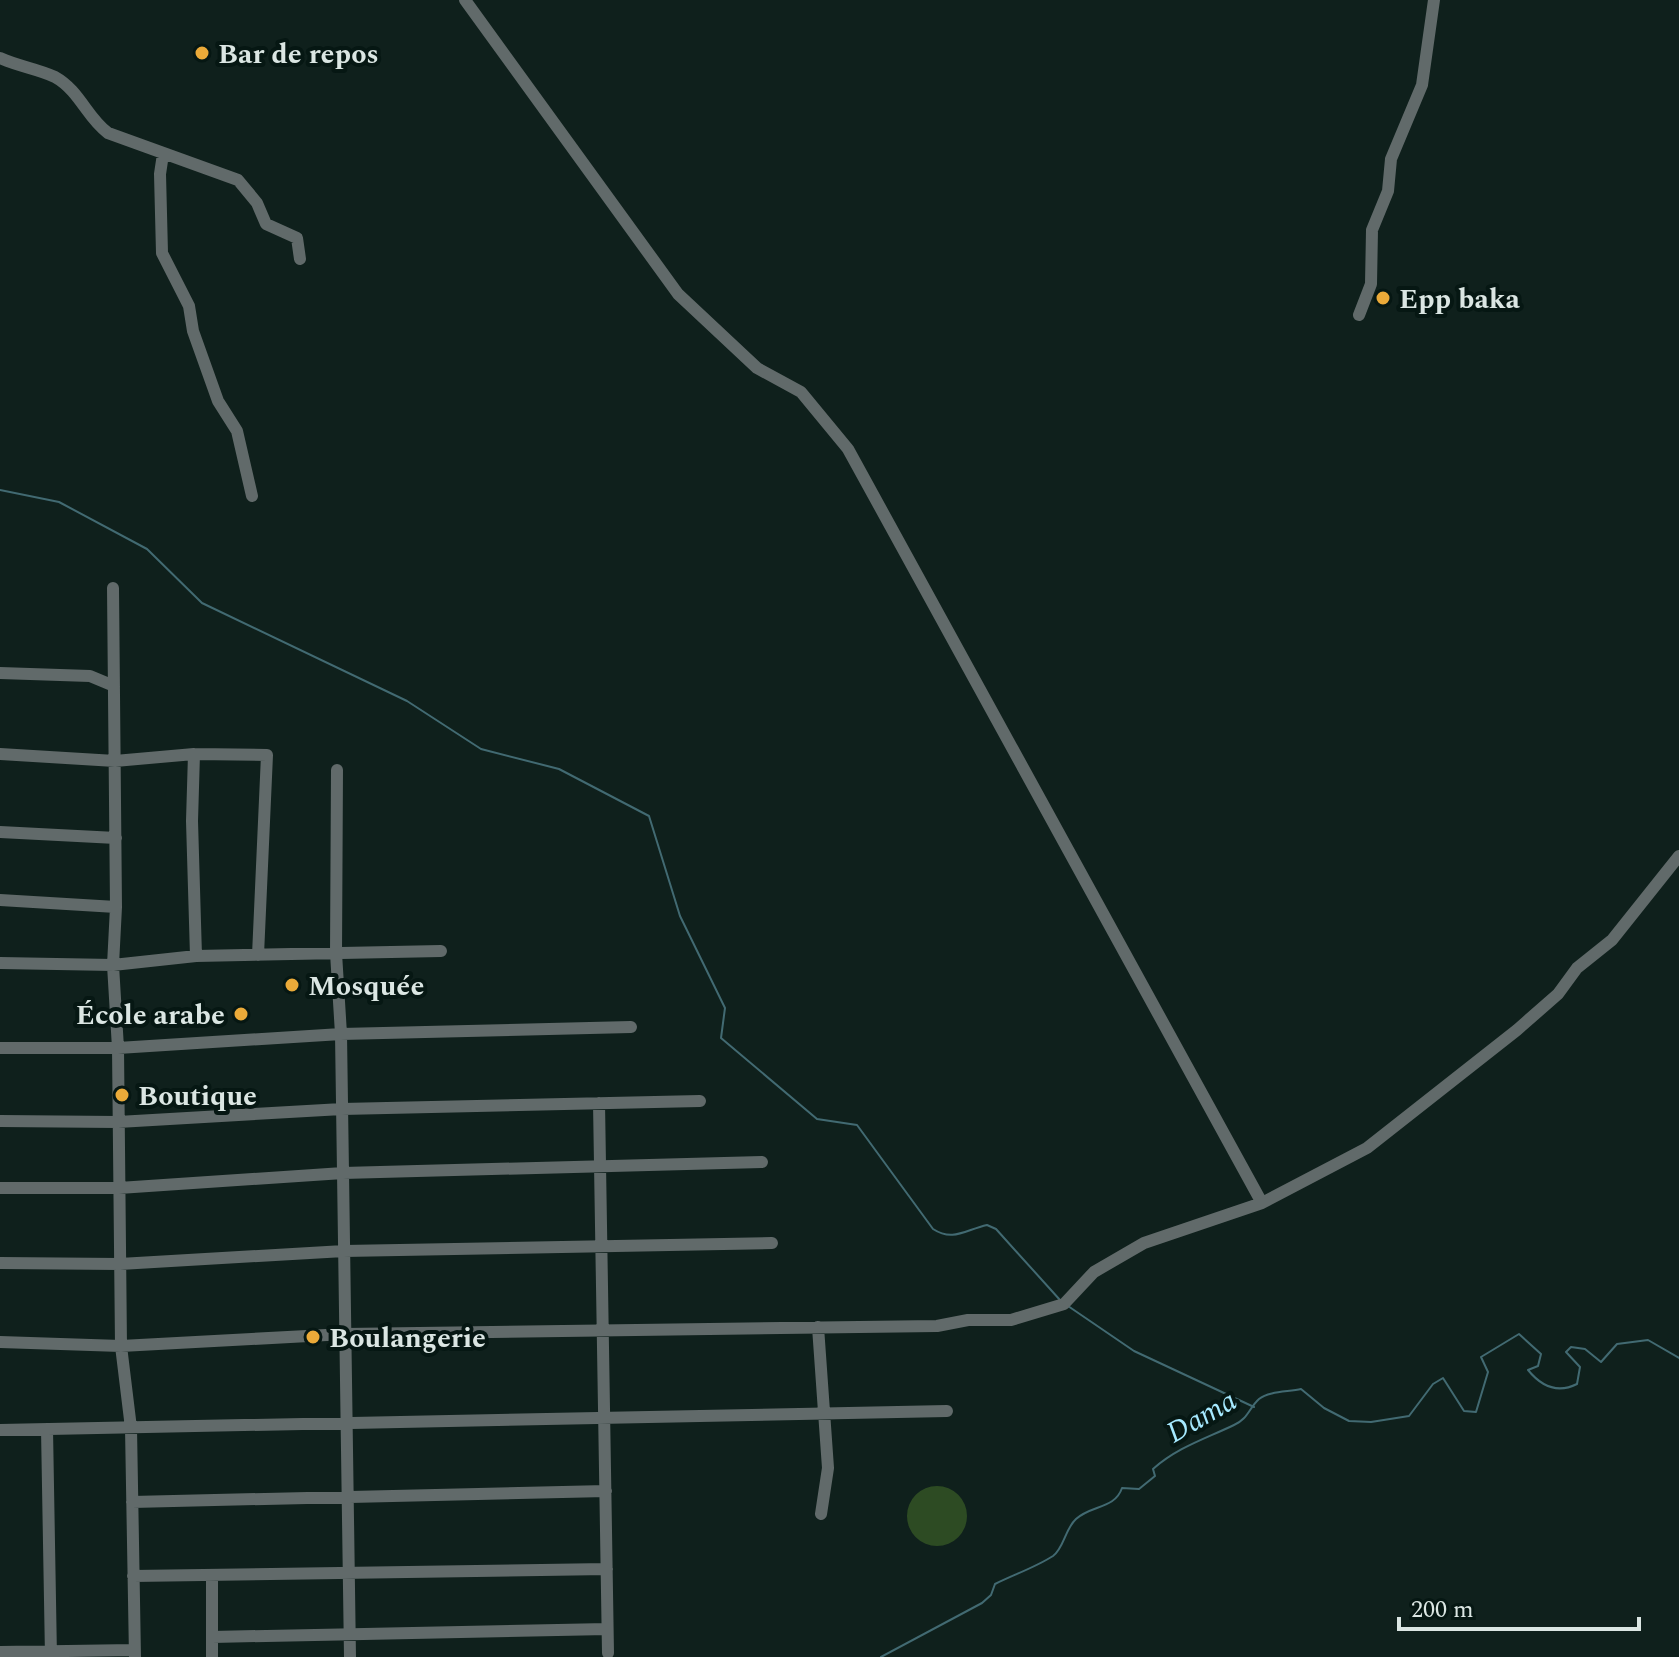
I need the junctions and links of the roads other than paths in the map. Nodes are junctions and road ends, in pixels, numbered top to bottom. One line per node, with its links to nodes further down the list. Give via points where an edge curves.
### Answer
1 (465, 0): 40 (street, via 678,294 757,368 801,392 848,449)
2 (1434, 0): 6 (street, via 1422,85 1391,159 1388,191 1372,230 1371,284)
3 (0, 58): 4 (street, via 56,78 87,104 99,127)
4 (163, 154): 5 (street, via 238,180 266,224 297,238); 7 (street, via 162,253 189,306 218,401 237,431)
5 (300, 259)
6 (1359, 315)
7 (252, 496)
8 (113, 588): 10 (street)
9 (0, 673): 10 (street, via 90,676)
10 (114, 686): 13 (street)
11 (0, 754): 13 (street)
12 (194, 754): 13 (street); 22 (street, via 267,755); 23 (street)
13 (115, 761): 16 (street)
14 (337, 770): 21 (street)
15 (0, 832): 16 (street)
16 (116, 838): 19 (street)
17 (1679, 856): 40 (street, via 1612,940 1517,1030 1367,1148)
18 (0, 900): 19 (street)
19 (116, 907): 25 (street)
20 (441, 951): 21 (street)
21 (336, 953): 22 (street); 27 (street)
22 (258, 955): 23 (street)
23 (196, 956): 25 (street)
24 (0, 963): 25 (street)
25 (113, 965): 29 (street)
26 (631, 1027): 27 (street)
27 (341, 1034): 29 (street); 32 (street)
28 (0, 1048): 29 (street)
29 (118, 1048): 34 (street)
30 (700, 1101): 31 (street)
31 (599, 1103): 32 (street); 36 (street)
32 (342, 1109): 34 (street); 37 (street)
33 (0, 1121): 34 (street)
34 (118, 1122): 39 (street)
35 (762, 1162): 36 (street)
36 (601, 1166): 37 (street); 42 (street)
37 (343, 1173): 39 (street); 43 (street)
38 (0, 1188): 39 (street)
39 (119, 1188): 45 (street)
40 (1262, 1203): 46 (street, via 1144,1243 1094,1272 1064,1304 1011,1320)
41 (772, 1243): 42 (street)
42 (602, 1246): 43 (street); 47 (street)
43 (344, 1251): 45 (street); 48 (street)
44 (0, 1263): 45 (street)
45 (120, 1264): 50 (street)
46 (818, 1327): 47 (street); 52 (street)
47 (603, 1331): 48 (street); 53 (street)
48 (345, 1334): 50 (street); 54 (street)
49 (0, 1342): 50 (street)
50 (121, 1346): 55 (street)
51 (947, 1411): 52 (street)
52 (826, 1413): 53 (street); 61 (street, via 828,1468)
53 (605, 1416): 54 (street); 58 (street)
54 (346, 1425): 55 (street); 59 (street)
55 (131, 1428): 56 (street); 60 (street)
56 (47, 1429): 57 (street); 72 (street)
57 (0, 1430)
58 (606, 1491): 59 (street); 62 (street)
59 (347, 1497): 60 (street); 63 (street)
60 (132, 1502): 65 (street)
61 (821, 1514)
62 (607, 1569): 63 (street); 66 (street)
63 (348, 1573): 64 (street); 67 (street)
64 (212, 1575): 65 (street); 68 (street)
65 (133, 1576): 70 (street)
66 (607, 1629): 67 (street); 71 (street)
67 (349, 1635): 68 (street); 74 (street)
68 (212, 1637): 73 (street)
69 (0, 1652): 72 (street)
70 (134, 1653): 72 (street)
71 (608, 1653)
72 (51, 1654)
73 (212, 1657)
74 (350, 1657)

